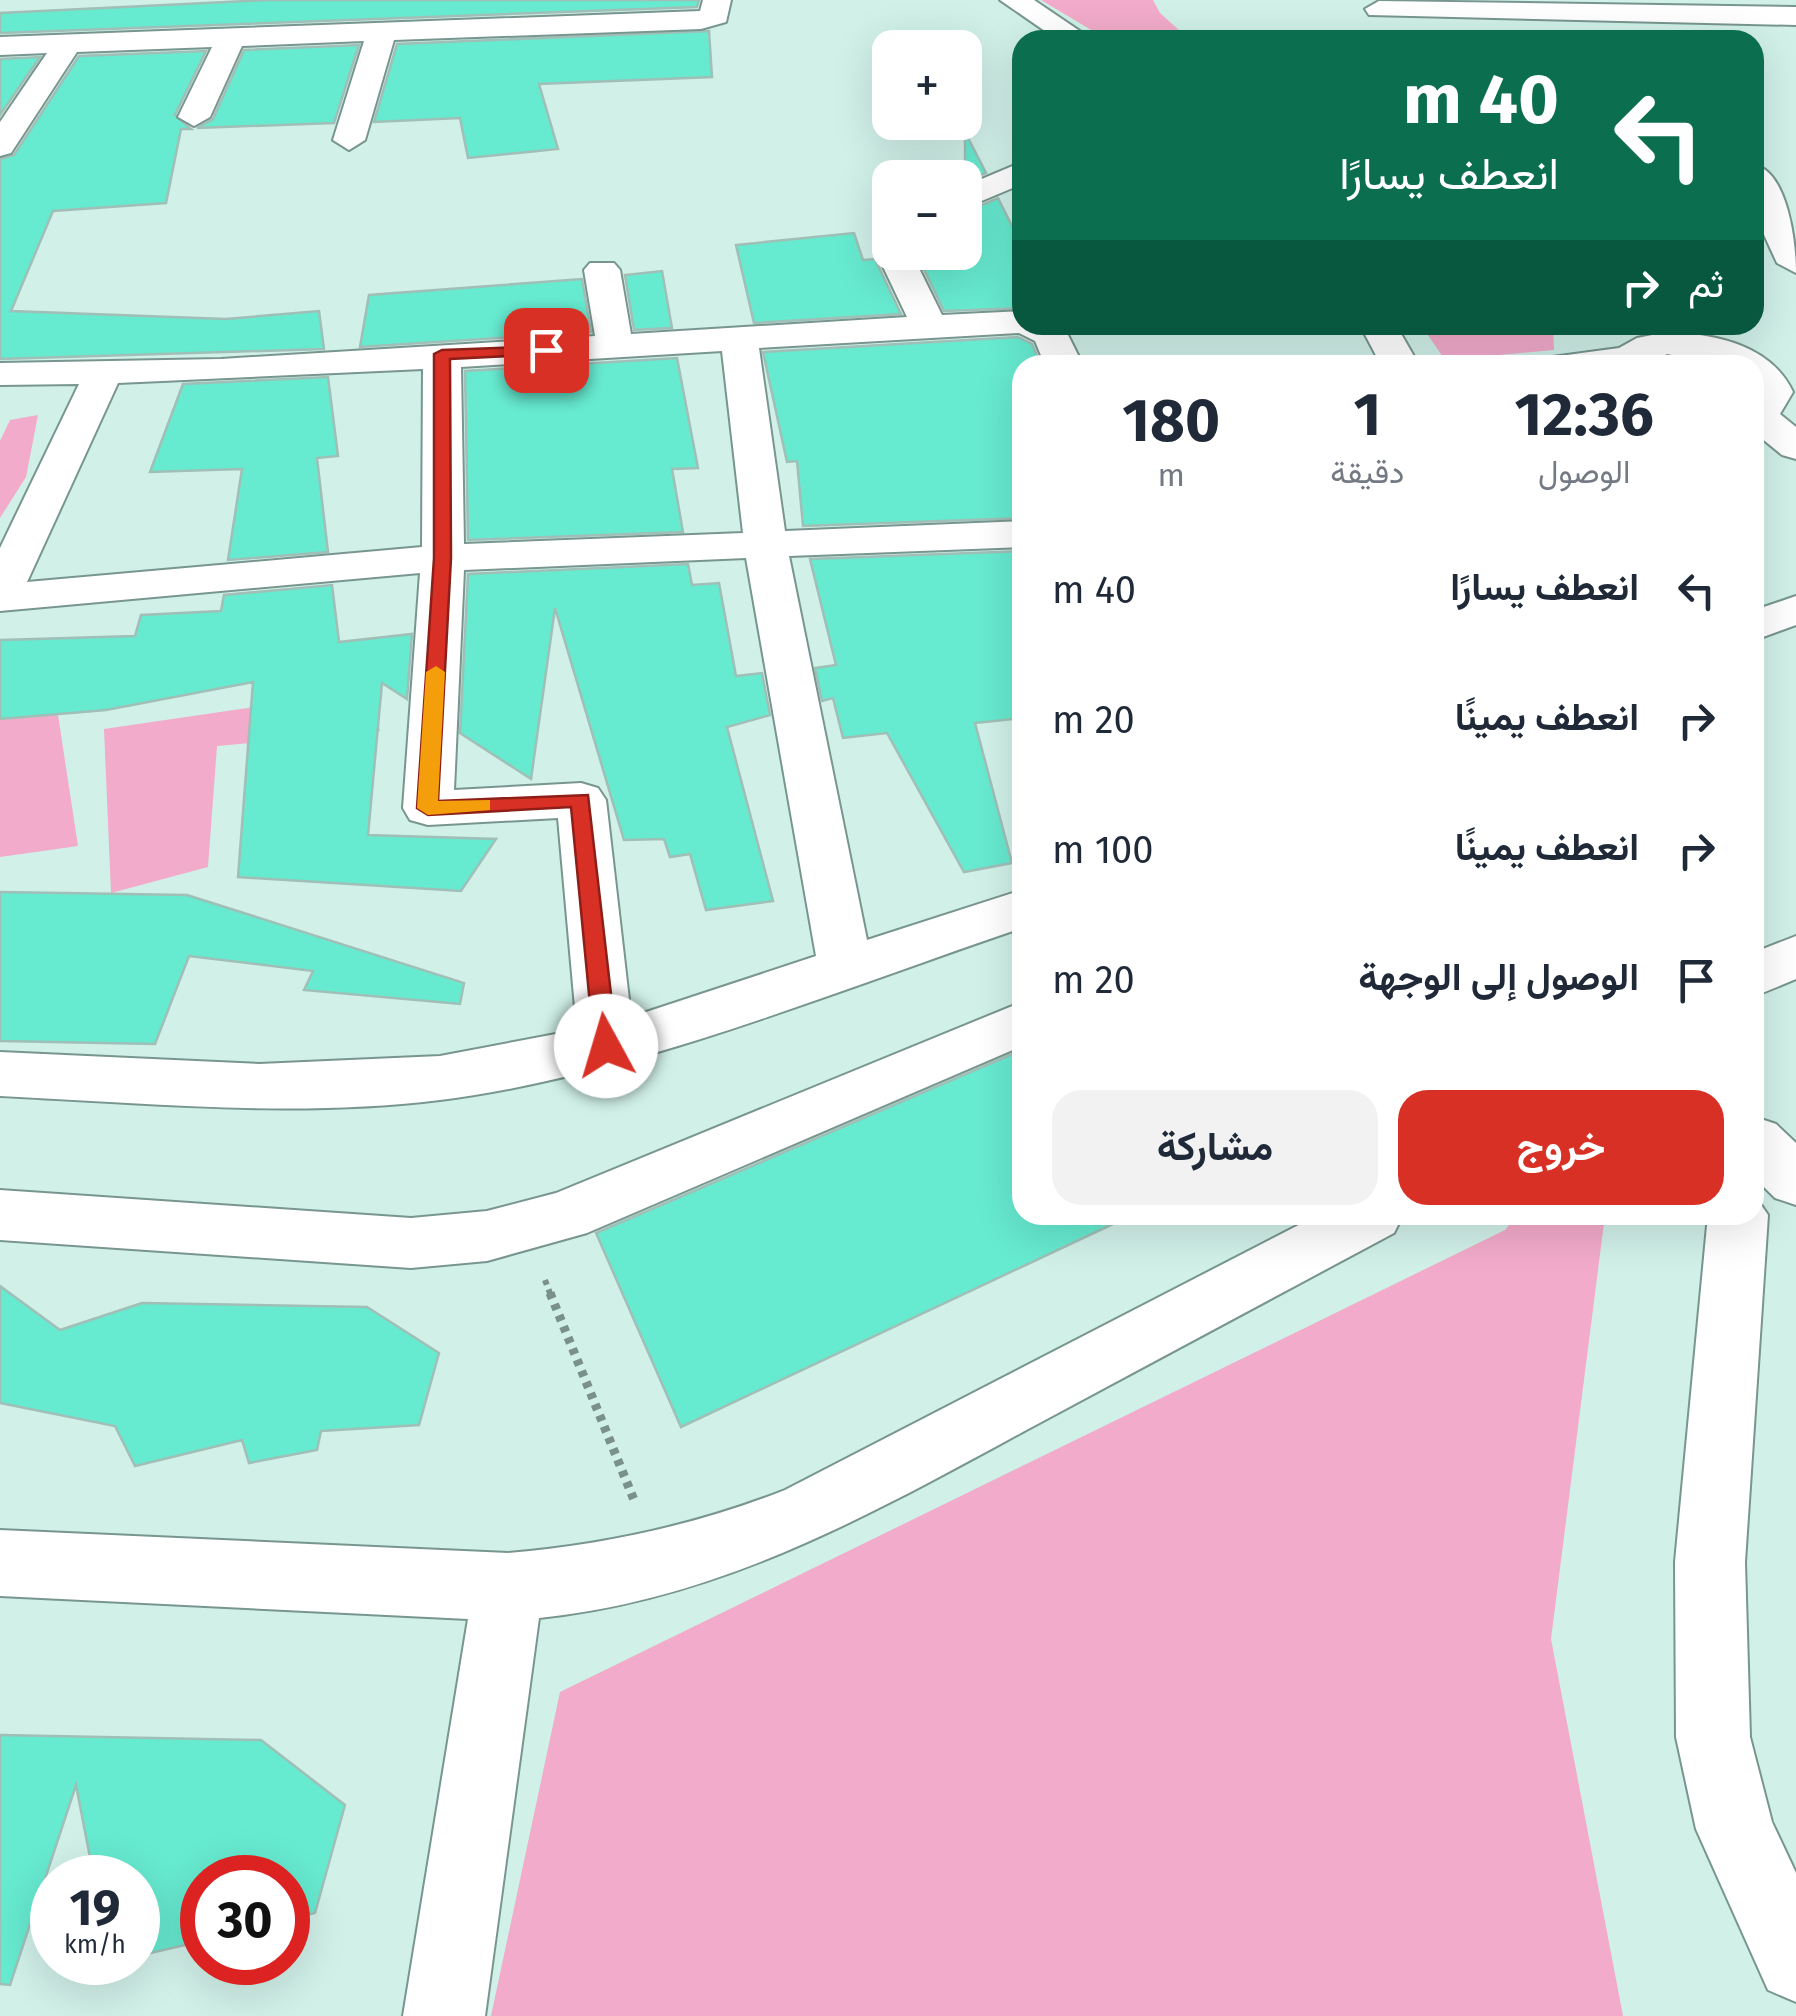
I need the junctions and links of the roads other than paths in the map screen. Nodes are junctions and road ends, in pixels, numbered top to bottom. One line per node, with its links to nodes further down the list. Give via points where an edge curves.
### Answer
1 (717, 0): 11 (street, via 716,16 702,20)
2 (1014, 0): 8 (street)
3 (1478, 0): 4 (street)
4 (1571, 0)
5 (1375, 4): 7 (street); 9 (street, via 1360,17)
6 (1796, 16): 7 (street)
7 (1598, 21): 10 (street, via 1483,23)
8 (1062, 30)
9 (1366, 30)
10 (1456, 30)
11 (380, 34): 13 (street); 18 (street)
12 (1764, 37): 14 (street)
13 (231, 38): 15 (street); 17 (street)
14 (1796, 38)
15 (68, 43): 16 (street); 19 (street)
16 (0, 46)
17 (194, 116)
18 (350, 140)
19 (0, 146)
20 (1012, 177): 21 (street)
21 (982, 190)
22 (1764, 197): 23 (street)
23 (1796, 262)
24 (602, 270): 29 (street)
25 (904, 270): 27 (street)
26 (1012, 323): 27 (street)
27 (930, 327): 28 (street)
28 (739, 337): 29 (street); 39 (street)
29 (615, 348): 31 (street)
30 (1642, 349): 32 (street); 33 (street, via 1708,347)
31 (442, 354): 35 (street); 40 (street)
32 (1613, 355)
33 (1720, 355)
34 (0, 374): 35 (street)
35 (103, 374): 41 (street)
36 (1767, 385): 37 (street)
37 (1796, 447)
38 (1012, 535): 39 (street)
39 (766, 548): 40 (street); 46 (street)
40 (442, 558): 41 (street); 49 (street, via 428,808 581,800)
41 (0, 596)
42 (1796, 609): 43 (street)
43 (1764, 622)
44 (1012, 912): 46 (street)
45 (1796, 955): 47 (street)
46 (845, 966): 49 (street)
47 (1764, 971)
48 (1012, 1027): 53 (street, via 566,1214 486,1236 410,1243)
49 (606, 1046): 50 (street, via 422,1079 259,1086)
50 (0, 1074)
51 (1764, 1149): 52 (street)
52 (1796, 1182)
53 (0, 1215)
54 (1354, 1225): 57 (street, via 809,1512 661,1565 582,1582)
55 (1737, 1225): 58 (street, via 1710,1562 1713,1737 1735,1829)
56 (0, 1563): 57 (street)
57 (508, 1588): 59 (street)
58 (1796, 1962)
59 (444, 2016)

